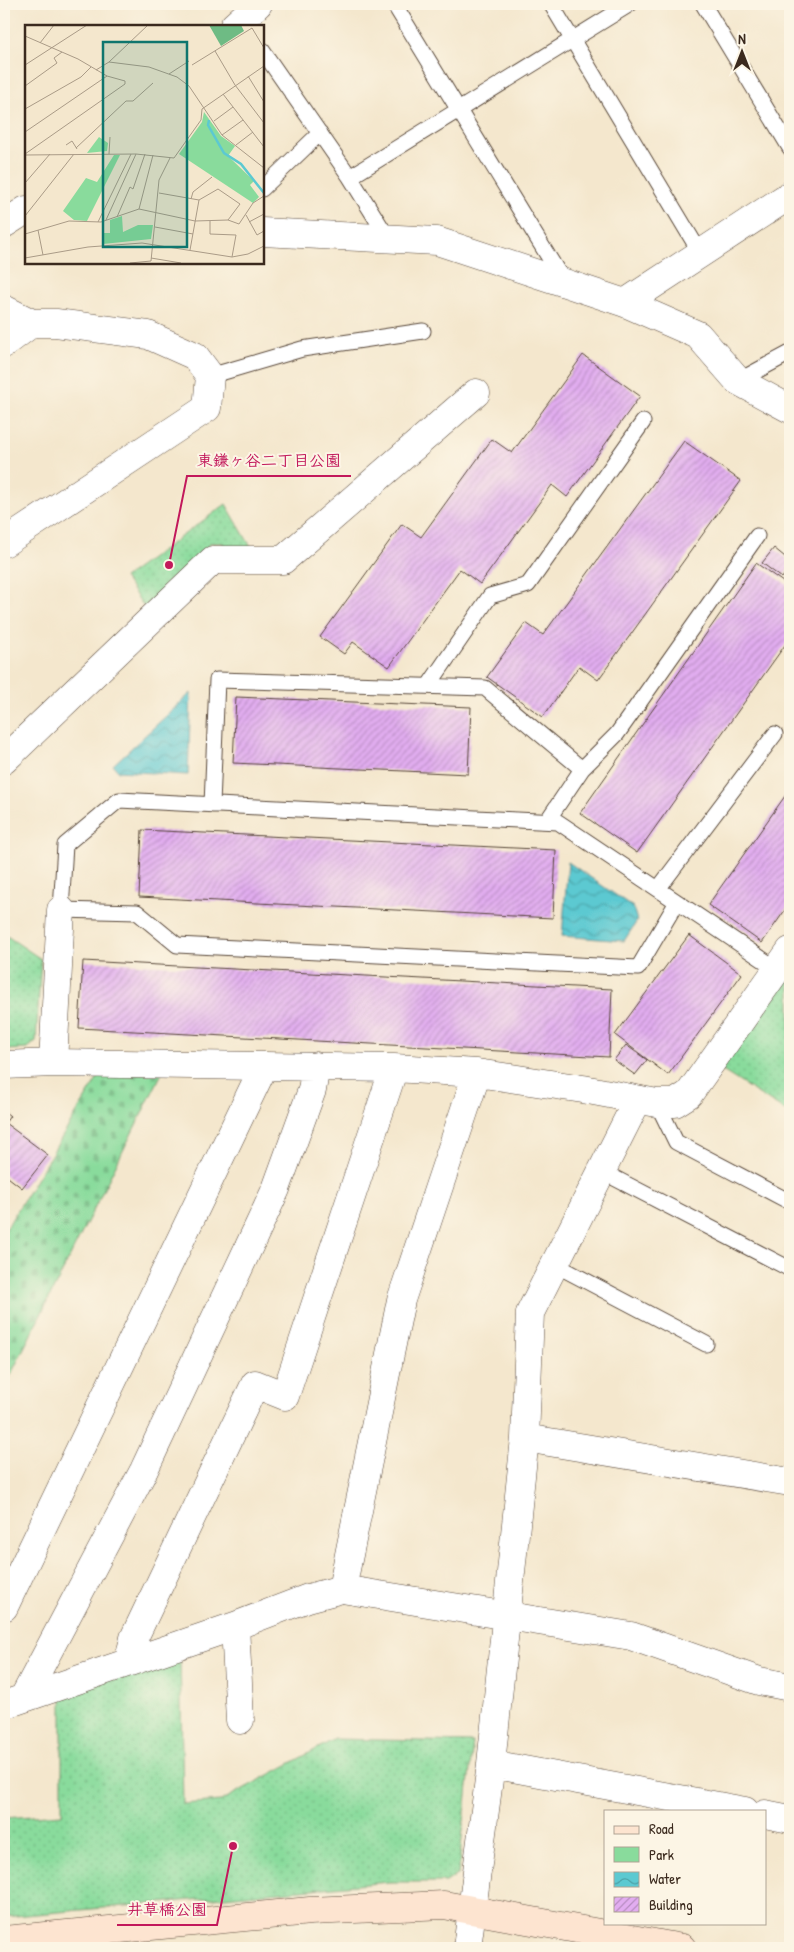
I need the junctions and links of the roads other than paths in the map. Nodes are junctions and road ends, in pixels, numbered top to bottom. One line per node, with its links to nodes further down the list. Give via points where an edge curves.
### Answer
1 (394, 4): 7 (lane)
2 (551, 4): 5 (lane)
3 (630, 4): 5 (lane)
4 (703, 4): 9 (lane)
5 (572, 40): 7 (lane); 17 (lane)
6 (264, 53): 8 (lane)
7 (460, 109): 10 (lane); 18 (lane)
8 (320, 133): 10 (lane); 11 (lane)
9 (790, 148)
10 (350, 177): 16 (lane)
11 (264, 187)
12 (790, 194): 17 (street)
13 (25, 211): 14 (street)
14 (4, 224)
15 (264, 232): 16 (street)
16 (388, 238): 18 (street, via 437,241)
17 (701, 254): 19 (street)
18 (565, 283): 19 (street)
19 (625, 304): 26 (street, via 698,335)
20 (4, 309): 21 (street)
21 (32, 323): 23 (street); 25 (street, via 148,335 195,356)
22 (423, 331): 25 (lane, via 302,349)
23 (4, 344)
24 (790, 353): 26 (lane)
25 (210, 376): 31 (street, via 207,408)
26 (738, 381): 28 (street)
27 (476, 394): 34 (street, via 283,560 213,560)
28 (790, 409)
29 (644, 422): 32 (lane, via 528,585 490,596)
30 (757, 536): 35 (lane, via 617,734)
31 (4, 543)
32 (429, 685): 35 (lane, via 485,688); 36 (lane, via 217,680)
33 (775, 734): 38 (lane)
34 (4, 760)
35 (582, 768): 37 (lane)
36 (212, 805): 37 (lane); 40 (lane, via 119,800 65,845)
37 (547, 821): 38 (lane, via 558,822)
38 (658, 889): 39 (lane)
39 (678, 902): 40 (lane, via 638,968 177,946 137,912); 41 (lane)
40 (61, 910): 42 (street)
41 (779, 957): 48 (street, via 689,1094 675,1103)
42 (53, 1063): 43 (street); 44 (street)
43 (4, 1065)
44 (264, 1066): 45 (street); 57 (street)
45 (316, 1066): 46 (street); 62 (street, via 312,1090 276,1189 144,1470)
46 (394, 1068): 47 (street); 60 (street, via 285,1396 255,1384 134,1638)
47 (477, 1073): 48 (street); 56 (street, via 401,1300)
48 (647, 1102): 49 (street); 50 (lane, via 676,1142)
49 (601, 1171): 51 (street); 52 (lane)
50 (790, 1202)
51 (554, 1264): 53 (lane); 54 (street, via 530,1313)
52 (790, 1269)
53 (706, 1344)
54 (526, 1438): 55 (street); 58 (street)
55 (790, 1482)
56 (342, 1589): 58 (street); 59 (street, via 308,1598)
57 (4, 1607)
58 (505, 1615): 61 (street, via 631,1636 759,1681); 64 (street)
59 (235, 1626): 60 (street); 63 (street)
60 (129, 1660): 62 (street)
61 (790, 1687)
62 (14, 1701)
63 (240, 1720)
64 (491, 1764): 65 (street); 68 (street)
65 (740, 1810)
66 (766, 1814): 67 (street)
67 (790, 1819)
68 (472, 1909): 69 (street, via 444,1905 310,1911); 70 (street); 71 (street)
69 (4, 1940)
70 (467, 1948)
71 (682, 1948)

